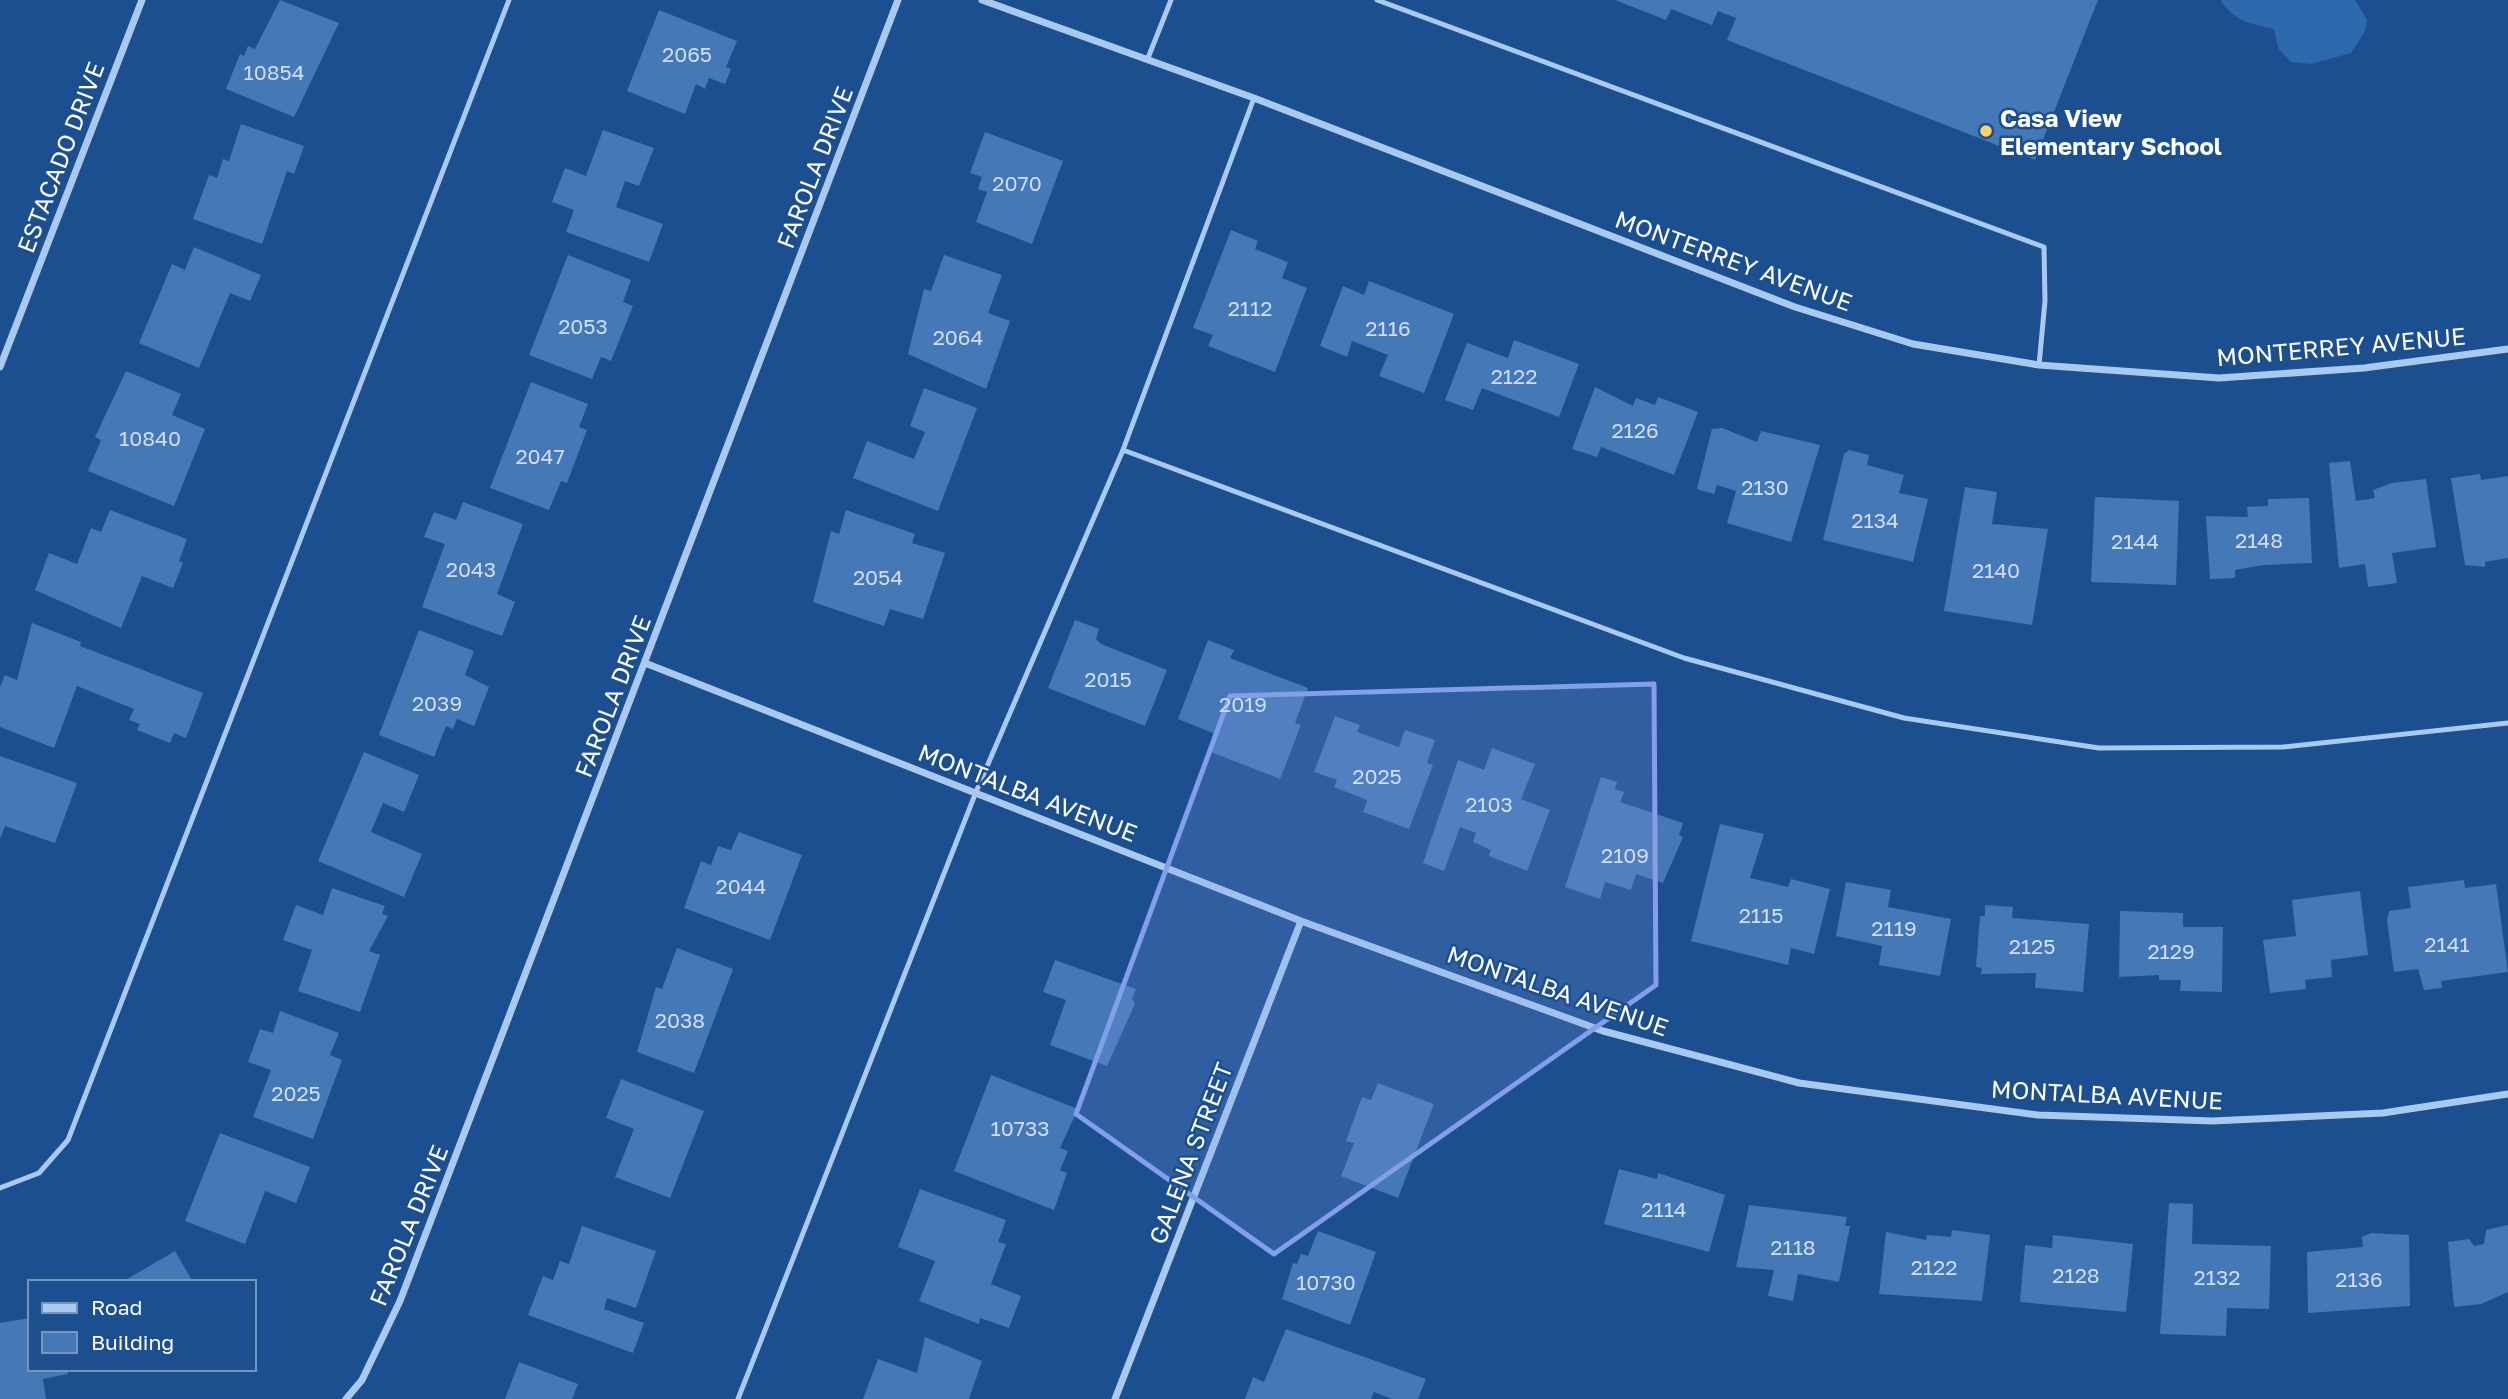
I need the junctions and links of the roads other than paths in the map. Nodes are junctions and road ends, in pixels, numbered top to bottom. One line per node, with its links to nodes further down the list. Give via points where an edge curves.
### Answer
1 (142, 0): 11 (street, ESTACADO DRIVE)
2 (509, 0): 18 (lane, via 68,1140 39,1173)
3 (898, 0): 13 (street, FAROLA DRIVE)
4 (982, 0): 7 (street, MONTERREY AVENUE)
5 (1171, 0): 7 (lane)
6 (1377, 0): 10 (lane, via 2043,247 2045,301)
7 (1148, 58): 8 (street, MONTERREY AVENUE)
8 (1254, 98): 10 (street, MONTERREY AVENUE, via 1795,307 1913,344); 12 (lane)
9 (2508, 349): 10 (street, MONTERREY AVENUE, via 2364,368 2219,377)
10 (2039, 365)
11 (0, 367)
12 (1123, 450): 14 (lane, via 1684,658 1903,718 2099,748 2283,747); 15 (lane)
13 (645, 663): 15 (street, MONTALBA AVENUE); 19 (street, FAROLA DRIVE, via 400,1301 362,1380)
14 (2508, 723)
15 (976, 792): 16 (street, MONTALBA AVENUE); 20 (lane)
16 (1301, 920): 17 (street, MONTALBA AVENUE, via 1603,1031 1799,1083 2038,1115 2212,1121 2383,1113); 21 (street, GALENA STREET)
17 (2508, 1094)
18 (0, 1188)
19 (346, 1399)
20 (738, 1399)
21 (1115, 1399)

